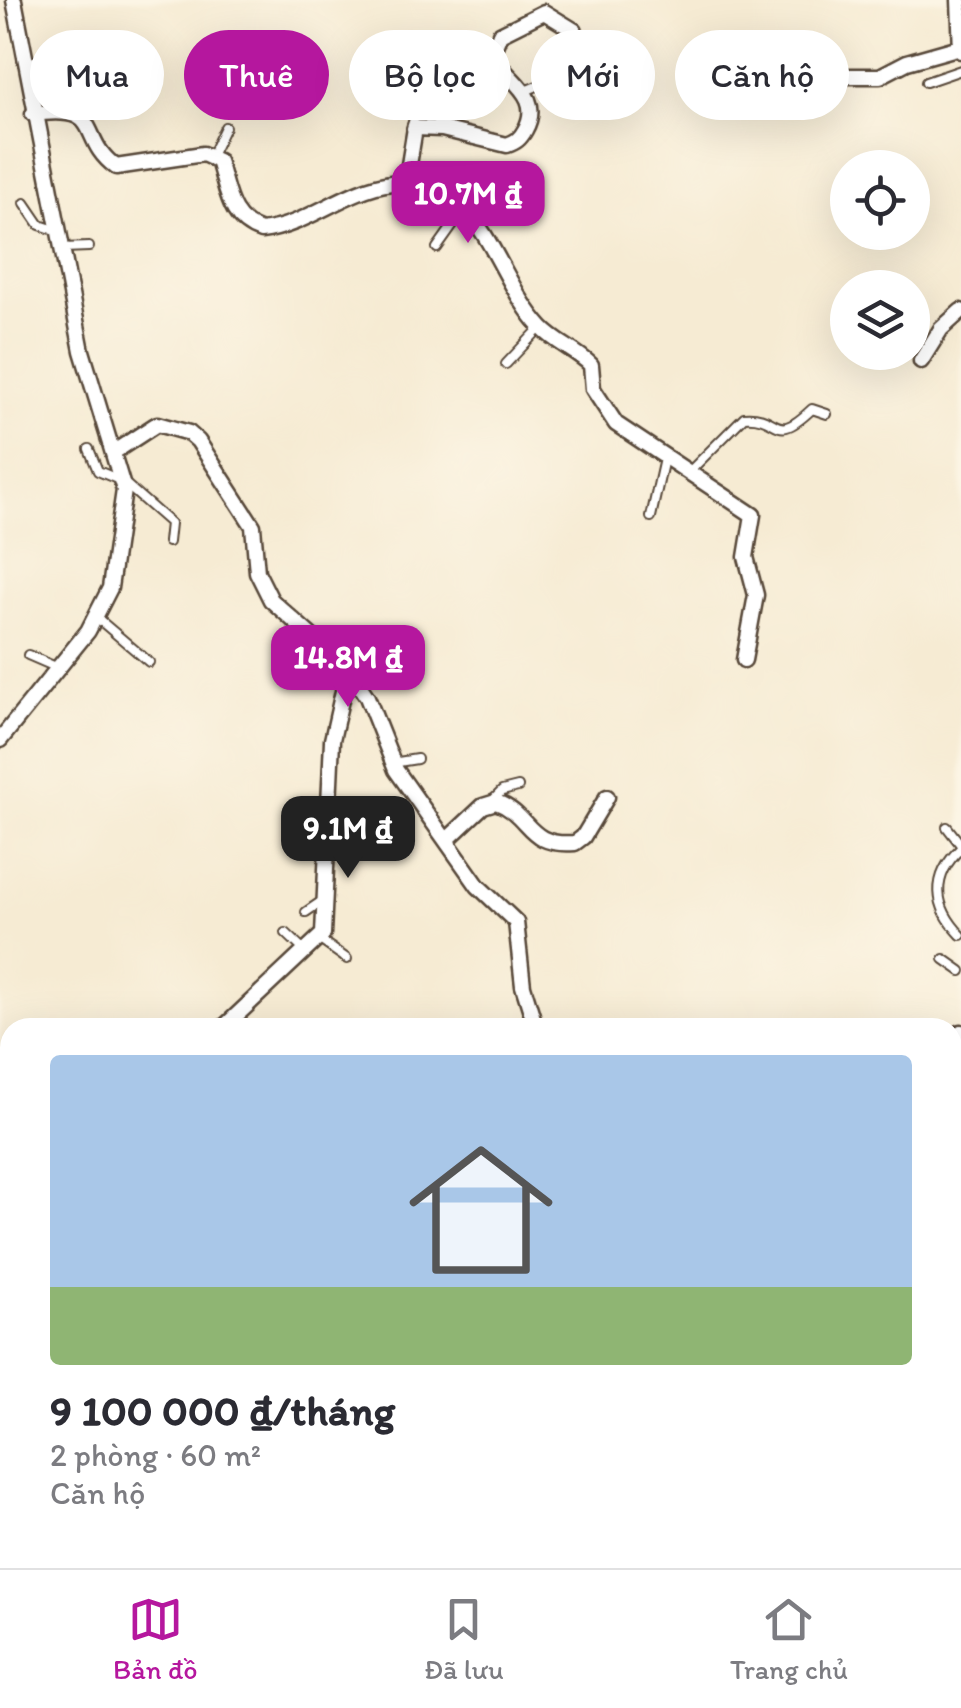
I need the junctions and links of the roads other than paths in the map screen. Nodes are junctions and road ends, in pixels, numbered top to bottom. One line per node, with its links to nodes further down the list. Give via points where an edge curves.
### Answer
1 (14, 0): 6 (street)
2 (959, 0): 4 (street)
3 (573, 30): 11 (street, via 544,12 496,37 493,57)
4 (960, 48): 8 (street, via 880,76)
5 (30, 62): 6 (lane)
6 (23, 64): 12 (street)
7 (961, 70): 9 (lane)
8 (849, 76)
9 (926, 82)
10 (531, 88): 11 (lane)
11 (525, 90): 17 (street, via 530,118 513,144 428,127)
12 (30, 99)
13 (34, 120): 22 (street)
14 (83, 120): 18 (street, via 116,167)
15 (413, 120): 17 (lane)
16 (224, 127): 18 (lane)
17 (411, 132): 19 (street)
18 (211, 156): 19 (street, via 235,215 261,231 355,194)
19 (406, 183): 21 (street, via 444,192)
20 (25, 203): 22 (lane, via 40,225)
21 (464, 210): 25 (lane); 27 (street, via 485,231)
22 (58, 231): 24 (street)
23 (89, 247): 24 (lane)
24 (61, 248): 32 (street, via 91,387)
25 (437, 248)
26 (961, 311): 28 (street)
27 (541, 328): 29 (lane); 33 (street, via 591,364 593,388 616,424)
28 (930, 347)
29 (506, 364)
30 (828, 414): 34 (lane, via 812,409 782,430 744,417)
31 (89, 450): 35 (lane, via 98,471)
32 (114, 452): 35 (street); 44 (street, via 157,424 198,440 252,526 258,572 271,600)
33 (664, 454): 34 (street); 36 (lane)
34 (688, 473): 40 (street, via 753,515 746,557 756,596)
35 (122, 481): 37 (lane, via 170,523); 38 (street, via 110,588)
36 (652, 517)
37 (168, 542)
38 (96, 618): 41 (lane); 43 (street)
39 (28, 654): 43 (lane)
40 (744, 660)
41 (149, 662)
42 (297, 662): 44 (lane)
43 (58, 668): 45 (street)
44 (347, 676): 47 (street, via 366,697); 54 (street, via 332,740)
45 (0, 740)
46 (417, 759): 47 (lane)
47 (392, 763): 52 (street)
48 (518, 787): 50 (lane)
49 (607, 797): 50 (street, via 583,837 570,844 537,838 508,808)
50 (492, 802): 52 (street)
51 (947, 827): 53 (lane)
52 (448, 838): 64 (street, via 478,886 520,929 523,986)
53 (961, 846): 57 (lane, via 938,894)
54 (326, 899): 55 (lane); 58 (street)
55 (306, 912)
56 (286, 933): 59 (lane)
57 (961, 936)
58 (320, 940): 59 (street); 60 (lane)
59 (306, 952): 63 (street)
60 (347, 959)
61 (944, 959): 62 (lane)
62 (961, 971)
63 (234, 1018)
64 (533, 1018)

